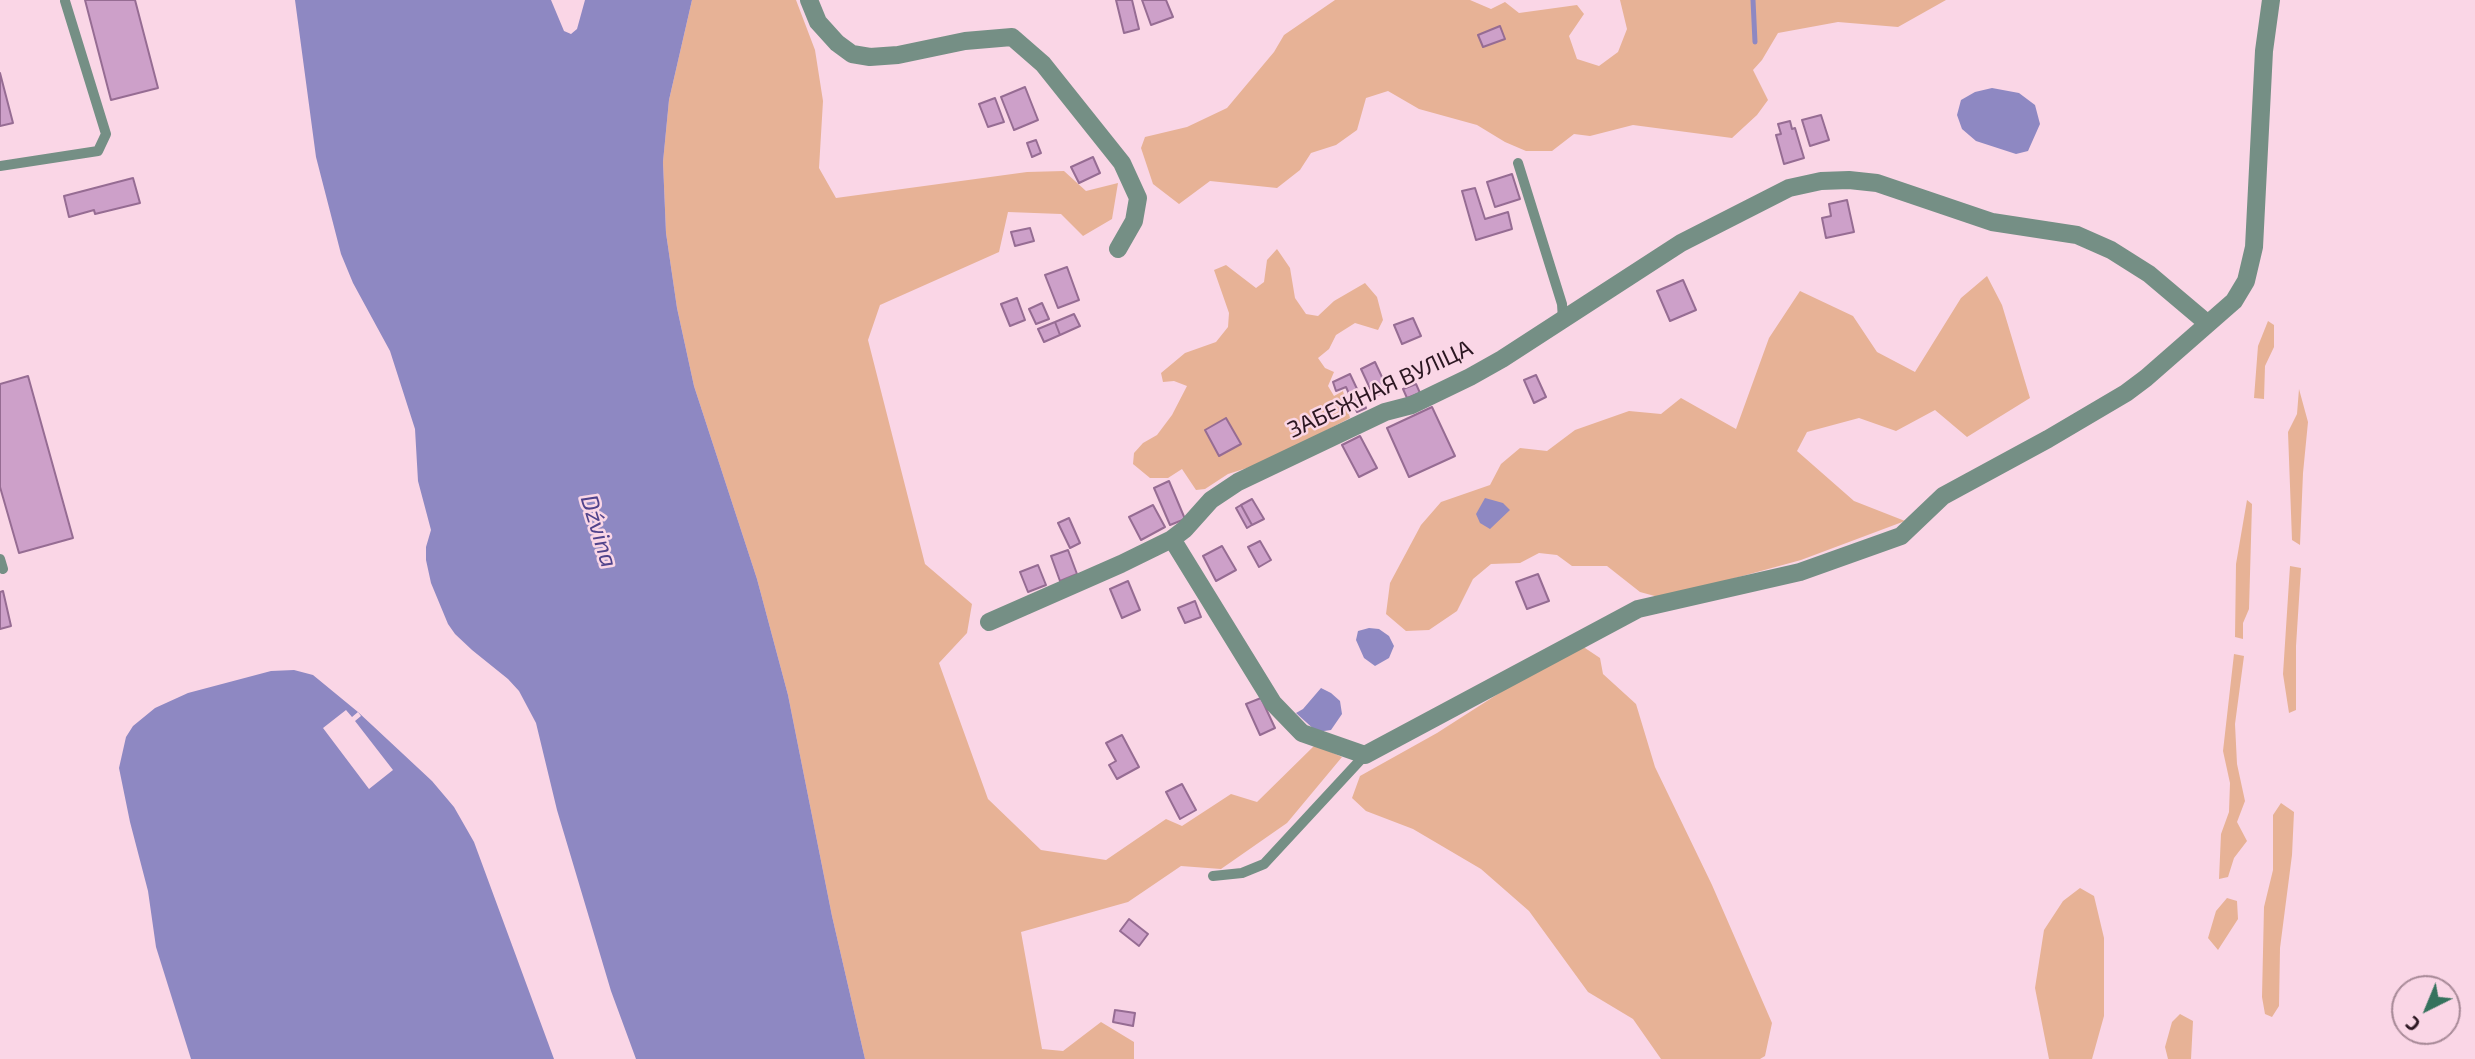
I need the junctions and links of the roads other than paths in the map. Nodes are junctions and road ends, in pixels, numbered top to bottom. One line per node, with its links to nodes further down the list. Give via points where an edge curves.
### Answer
1 (809, 0): 6 (street, via 818,23 852,54 898,55 1012,37 1043,64 1122,163 1138,198 1134,220)
2 (2271, 0): 8 (street, via 2254,247 2246,281 2234,301)
3 (65, 1): 5 (lane, via 106,134 97,151)
4 (1518, 163): 7 (lane)
5 (0, 166)
6 (1118, 249)
7 (1563, 320): 8 (street, ЗАБЕЖНАЯ ВУЛІЦА, via 1681,243 1789,188 1849,180 1877,183 1992,222 2077,235 2149,274); 9 (street, ЗАБЕЖНАЯ ВУЛІЦА, via 1470,377 1238,482 1211,500)
8 (2207, 323): 11 (street, via 2126,393 1943,496 1901,536 1800,572 1638,609)
9 (1172, 539): 10 (street, ЗАБЕЖНАЯ ВУЛІЦА); 11 (street, via 1273,703 1302,733)
10 (989, 622)
11 (1365, 755): 12 (lane, via 1264,864 1242,873)
12 (1213, 876)

